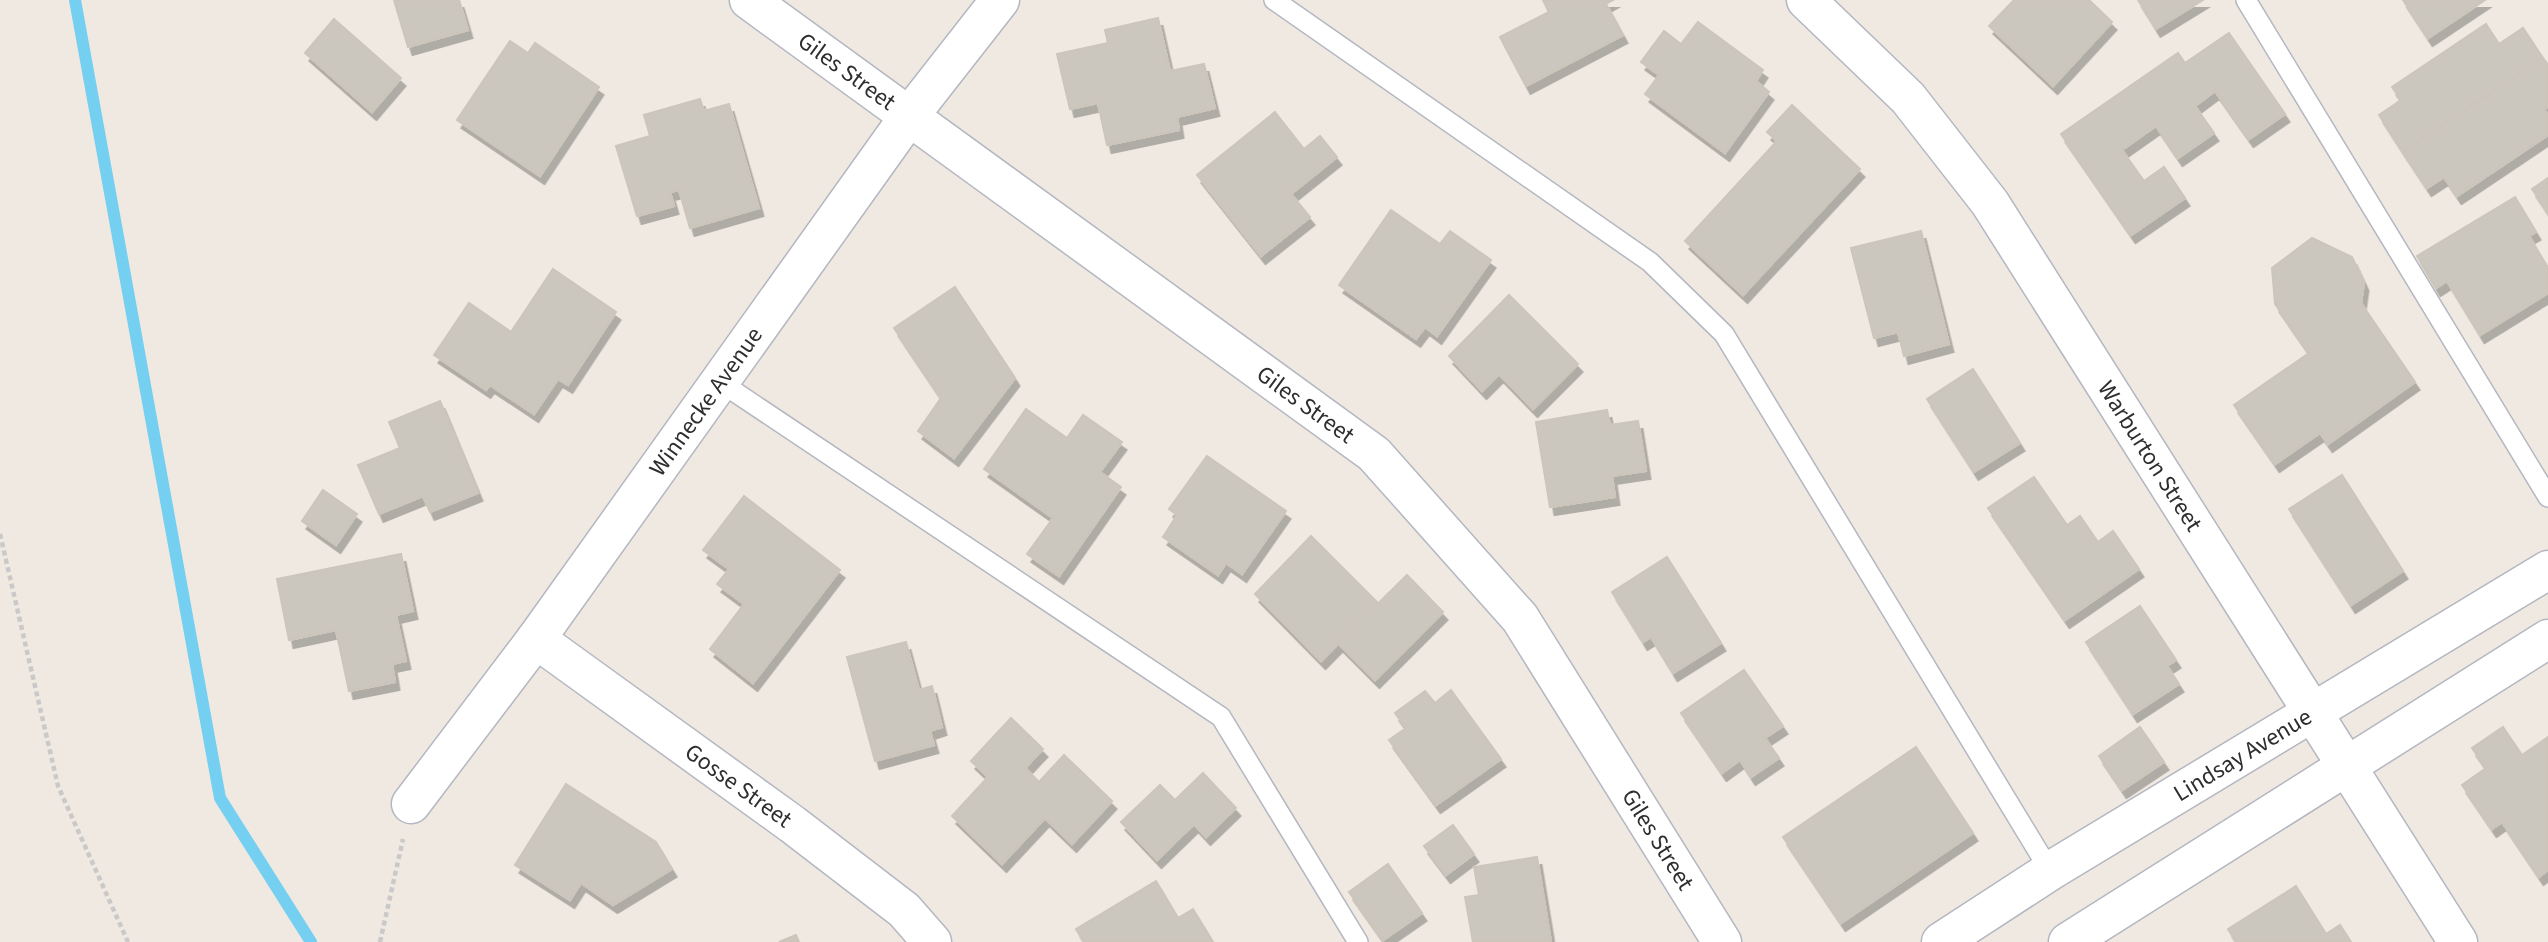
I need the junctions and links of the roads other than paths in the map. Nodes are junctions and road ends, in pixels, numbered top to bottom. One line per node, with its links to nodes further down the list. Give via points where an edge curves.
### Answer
1 (749, 0): 6 (street, Giles Street)
2 (1000, 0): 6 (street, Winnecke Avenue)
3 (1274, 0): 15 (lane, via 1650,262 1724,334)
4 (1806, 0): 12 (street, Warburton Street, via 1908,98 1990,203)
5 (2246, 0): 8 (lane)
6 (910, 115): 7 (street, Winnecke Avenue); 18 (street, Giles Street, via 1374,454 1520,618)
7 (720, 382): 10 (street, Winnecke Avenue); 17 (lane, via 1221,717)
8 (2548, 497)
9 (2548, 570): 12 (street, Lindsay Avenue)
10 (536, 639): 14 (street, Winnecke Avenue); 16 (street, Gosse Street, via 792,824 904,911)
11 (2548, 639): 13 (street)
12 (2311, 713): 13 (street, Warburton Street); 15 (street, Lindsay Avenue)
13 (2346, 766): 20 (street); 21 (street, Warburton Street)
14 (411, 804)
15 (2049, 871): 19 (street, Lindsay Avenue)
16 (932, 942)
17 (1358, 942)
18 (1722, 942)
19 (1941, 942)
20 (2068, 942)
21 (2458, 942)

